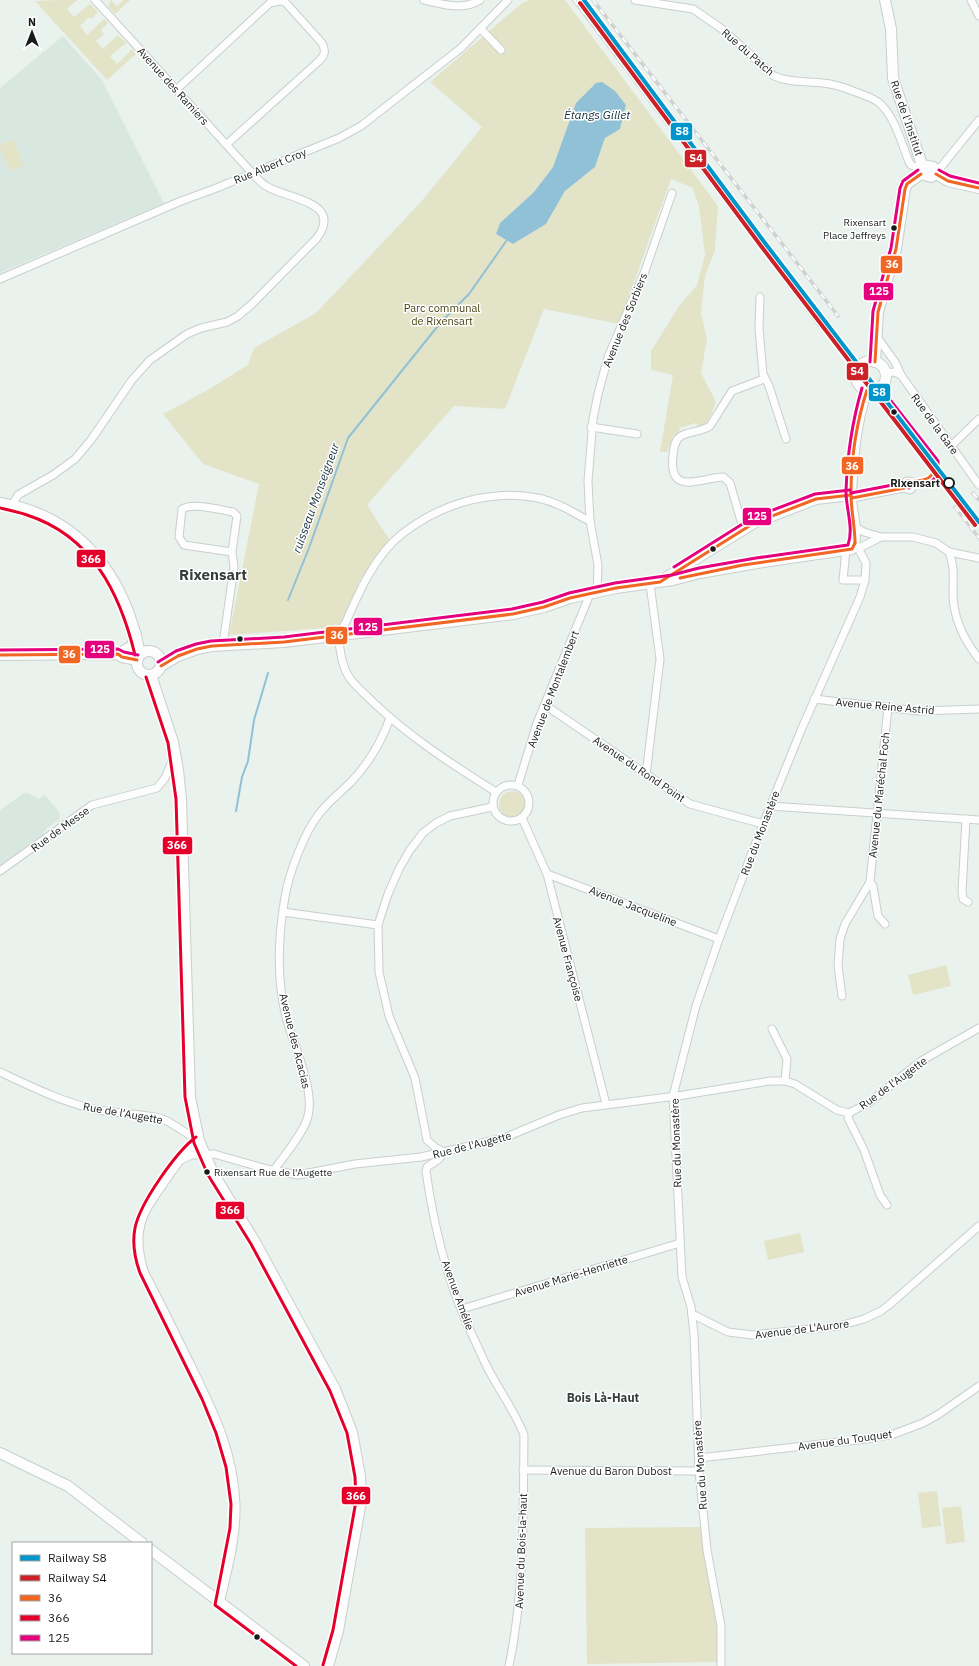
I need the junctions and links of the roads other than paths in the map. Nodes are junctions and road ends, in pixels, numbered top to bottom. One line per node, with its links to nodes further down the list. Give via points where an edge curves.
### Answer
1 (95, 0): 11 (street, Avenue des Ramiers)
2 (424, 0): 3 (street, via 464,6)
3 (480, 0)
4 (508, 0): 9 (street, Rue Albert Croy)
5 (635, 0): 14 (street, Rue du Patch, via 693,9 722,29 774,76 783,80 837,85 879,102 888,113 909,162)
6 (885, 0): 14 (street, Rue de l'Institut, via 891,29 893,78)
7 (972, 0): 8 (street)
8 (979, 16)
9 (481, 29): 10 (street); 16 (street, Rue Albert Croy, via 461,48 361,126 339,138)
10 (501, 50)
11 (176, 90): 13 (street, Avenue des Ramiers); 13 (street, via 270,3 285,2 322,42 324,55)
12 (979, 120): 15 (street)
13 (227, 144): 16 (street, Avenue des Ramiers)
14 (921, 169): 15 (street, via 929,165); 21 (street, via 905,189 896,249 878,312)
15 (936, 172): 17 (street, via 948,181)
16 (252, 173): 19 (street, Rue Albert Croy); 36 (street, Avenue des Ramiers, via 265,186 308,202 322,212 324,225 321,232 262,295 238,316 227,322 191,331 150,360 132,380 75,459 18,495)
17 (979, 188)
18 (672, 193): 28 (street, Avenue des Sorbiers, via 645,271 608,357)
19 (0, 279)
20 (760, 297): 25 (street, via 760,350)
21 (877, 337): 22 (street); 24 (street, Rue de la Gare)
22 (875, 362): 23 (street); 26 (street, via 862,364 856,373 858,383)
23 (886, 373): 24 (street, via 894,372); 26 (street, via 880,387)
24 (901, 375): 31 (street, Rue de la Gare)
25 (764, 379): 30 (street, via 769,386); 39 (street, via 732,391 710,426 681,436 677,440 673,457 673,471 679,479 694,483 723,477 730,483)
26 (867, 390): 34 (street, via 855,433)
27 (979, 419): 31 (street)
28 (591, 427): 29 (street); 37 (street, Avenue des Sorbiers, via 588,481)
29 (637, 434)
30 (786, 439)
31 (951, 446): 32 (street, Rue de la Gare)
32 (979, 485)
33 (904, 488): 34 (street)
34 (851, 496): 38 (street); 39 (street, via 816,499)
35 (0, 503): 36 (street)
36 (12, 505): 51 (street, via 36,512 58,523 96,555 121,592)
37 (590, 521): 50 (street, Avenue des Sorbiers, via 598,565); 52 (street, via 547,500 515,495 474,500 434,513 401,535 382,555)
38 (855, 527): 40 (street); 41 (street)
39 (745, 529): 46 (street)
40 (881, 537): 41 (street); 44 (street, via 919,538)
41 (857, 545): 42 (street); 48 (street, via 866,563)
42 (846, 550): 47 (street); 48 (street, via 843,580)
43 (232, 552): 43 (street, via 184,545 179,537 182,509 194,506 233,512 237,516); 53 (street, via 234,567)
44 (949, 552): 45 (street); 57 (street, via 954,566 953,600 956,616 968,643)
45 (979, 558)
46 (696, 559): 47 (street, via 696,568); 49 (street)
47 (700, 573): 49 (street)
48 (866, 580): 60 (street, Rue du Monastère)
49 (655, 583): 50 (street); 66 (street, via 660,659)
50 (594, 593): 52 (street, via 513,614); 61 (street, Avenue de Montalembert)
51 (136, 634): 54 (street, via 132,646); 56 (street)
52 (339, 635): 53 (street, via 284,642); 64 (street, via 344,665 349,677)
53 (223, 644): 58 (street, via 197,649)
54 (118, 654): 55 (street); 56 (street, via 122,657)
55 (0, 655)
56 (139, 657): 58 (street, via 145,651 155,652 159,656); 59 (street, via 137,666 142,673)
57 (979, 659)
58 (161, 666): 59 (street, via 156,674)
59 (151, 675): 65 (street)
60 (814, 699): 62 (street, Avenue Reine Astrid); 69 (street, Rue du Monastère)
61 (545, 706): 66 (street, Avenue du Rond Point); 67 (street, Avenue de Montalembert, via 537,723)
62 (888, 707): 63 (street, Avenue Reine Astrid, via 919,711); 71 (street, Avenue du Maréchal Foch)
63 (979, 709)
64 (390, 718): 68 (street, via 441,758); 80 (street, Avenue des Acacias, via 372,756 324,807 305,837 285,895)
65 (175, 754): 76 (street, Rue de Messe, via 165,778 157,788 92,805); 92 (street, via 180,800 190,1097)
66 (646, 775): 75 (street, Avenue du Rond Point, via 690,804)
67 (518, 785): 68 (street, via 505,786); 72 (street, via 529,797 528,811)
68 (496, 792): 70 (street)
69 (770, 806): 71 (street); 75 (street, Rue du Monastère)
70 (492, 807): 72 (street, via 504,820); 82 (street, via 450,816 423,833 399,869)
71 (877, 814): 73 (street); 78 (street, Avenue du Maréchal Foch)
72 (522, 818): 77 (street, Avenue Françoise)
73 (966, 819): 74 (street); 79 (street, via 962,897)
74 (979, 820)
75 (763, 824): 83 (street, Rue du Monastère)
76 (0, 871)
77 (547, 874): 83 (street, Avenue Jacqueline); 90 (street, Avenue Françoise)
78 (870, 882): 81 (street, Avenue du Maréchal Foch, via 873,886 878,916); 84 (street, Avenue du Maréchal Foch, via 845,924 840,939 838,966)
79 (968, 902)
80 (282, 912): 82 (street); 96 (street, Avenue des Acacias, via 279,940 282,997 308,1088 310,1105 308,1118)
81 (885, 924)
82 (378, 925): 93 (street, via 379,972 387,1010 415,1078 427,1140)
83 (719, 939): 89 (street, Rue du Monastère, via 696,1006)
84 (842, 996)
85 (979, 1028): 91 (street, Rue de l'Augette, via 921,1061 870,1102)
86 (772, 1029): 88 (street, via 787,1059)
87 (0, 1072): 92 (street, Rue de l'Augette, via 77,1105 160,1118)
88 (785, 1081): 89 (street, Rue de l'Augette); 91 (street, Rue de l'Augette, via 804,1088 837,1110)
89 (673, 1096): 90 (street, Rue de l'Augette); 99 (street, Rue du Monastère)
90 (606, 1104): 93 (street, Rue de l'Augette, via 559,1115 504,1138)
91 (849, 1113): 97 (street, Rue de l'Augette, via 848,1118 864,1150 880,1195)
92 (199, 1141): 94 (street); 95 (street, via 186,1151)
93 (444, 1152): 96 (street, Rue de l'Augette, via 298,1175); 100 (street, Avenue Amélie, via 427,1167 426,1171 435,1220)
94 (204, 1155): 95 (street, Rue de l'Augette, via 192,1155); 96 (street, Rue de l'Augette, via 214,1154); 112 (street, via 336,1389 352,1432 360,1476 361,1501 339,1624)
95 (181, 1160): 110 (street, via 149,1204 142,1218 138,1240 139,1253 144,1271 217,1419 230,1457 236,1521)
96 (274, 1170)
97 (887, 1205)
98 (979, 1226): 101 (street, Avenue de L'Aurore, via 889,1305 864,1319 823,1328 744,1335 728,1332)
99 (680, 1243): 100 (street, Avenue Marie-Henriette); 101 (street, Rue du Monastère, via 682,1277)
100 (462, 1310): 103 (street, Avenue Amélie, via 475,1342)
101 (692, 1314): 105 (street, Rue du Monastère)
102 (979, 1386): 105 (street, Avenue du Touquet, via 939,1414 898,1433)
103 (524, 1435): 106 (street, Avenue du Bois-la-haut)
104 (0, 1453): 108 (street, via 68,1486)
105 (700, 1458): 107 (street, Rue du Monastère)
106 (523, 1470): 107 (street, Avenue du Baron Dubost); 113 (street, Avenue du Bois-la-haut, via 520,1598)
107 (699, 1471): 114 (street, Rue du Monastère, via 707,1550 721,1626)
108 (141, 1542)
109 (152, 1551): 110 (street)
110 (220, 1603): 111 (street)
111 (304, 1666)
112 (328, 1666)
113 (509, 1666)
114 (721, 1666)

